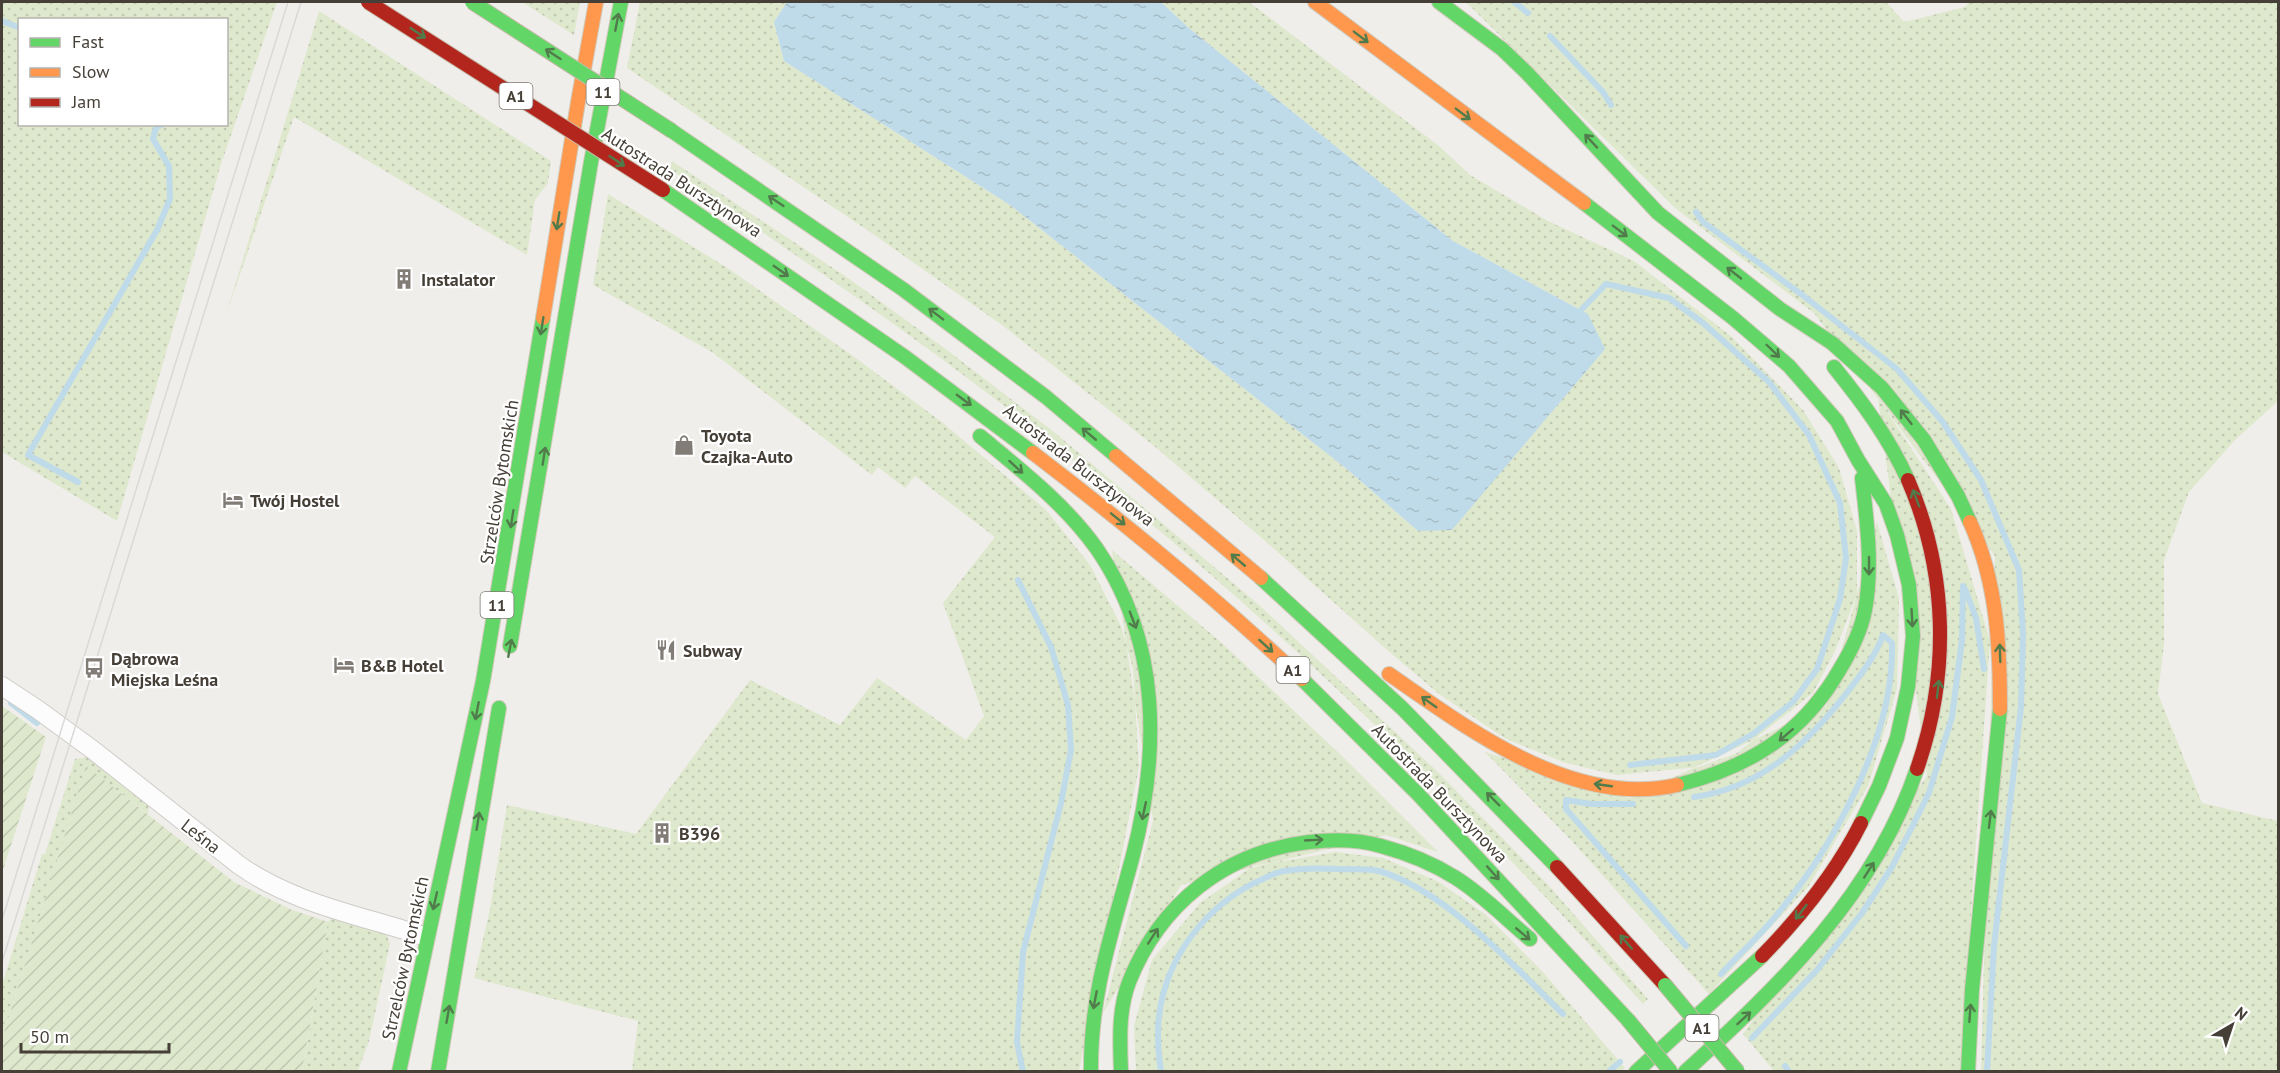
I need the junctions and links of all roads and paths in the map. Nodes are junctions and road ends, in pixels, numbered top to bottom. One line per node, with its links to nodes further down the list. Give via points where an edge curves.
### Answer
1 (368, 2): 8 (main road, Autostrada Bursztynowa / A1, one-way to 8, bridge, via 663,190)
2 (472, 2): 12 (main road, Autostrada Bursztynowa / A1, one-way to 2, bridge, via 1046,397 904,290 672,131)
3 (596, 2): 16 (main road, Strzelców Bytomskich / 11, one-way to 16, via 510,532 462,785)
4 (621, 2): 13 (main road, 11, one-way to 4, via 544,461 597,122)
5 (1314, 2): 11 (main road, one-way to 11, via 1766,345 1837,422)
6 (1439, 2): 7 (main road, one-way to 6, via 1658,213 1527,73)
7 (1780, 309): 24 (main road, one-way to 7, via 1781,980 1867,874 1899,817 1917,774 1939,685 1942,628 1938,575 1912,486 1861,399); 26 (main road, one-way to 7, via 1972,990 2000,711 1998,624 1990,585 1958,496 1924,440 1858,365)
8 (916, 366): 9 (main road); 17 (main road, Autostrada Bursztynowa / A1, one-way to 17, via 1009,432 1124,524 1287,665 1431,805)
9 (957, 414)
10 (971, 428): 20 (main road, one-way to 20, via 1066,512 1098,551 1125,600 1146,660 1154,723 1150,779 1101,967 1089,1043)
11 (1861, 466): 12 (main road, one-way to 12, via 1869,576 1857,636 1831,686 1806,718 1766,751 1703,779 1656,788 1597,784 1516,757 1484,739); 22 (main road, one-way to 22, via 1882,498 1898,538 1913,618 1910,668 1900,728 1889,763 1847,848 1798,917 1729,990)
12 (1283, 597): 25 (main road, Autostrada Bursztynowa / A1, one-way to 12, bridge, via 1590,901 1511,818 1403,709)
13 (507, 663)
14 (2, 687): 16 (street, Leśna, via 86,745 260,879 300,897)
15 (501, 698): 19 (main road, one-way to 15)
16 (426, 937): 18 (main road, Strzelców Bytomskich / 11)
17 (1628, 1020): 21 (main road, one-way to 17, via 1120,1030 1131,976 1162,922 1185,896 1214,873 1280,844 1311,840 1354,840 1407,853 1458,879); 23 (main road, Autostrada Bursztynowa / A1, bridge)
18 (399, 1071)
19 (438, 1071)
20 (1091, 1071)
21 (1121, 1071)
22 (1636, 1071)
23 (1671, 1071)
24 (1685, 1071)
25 (1738, 1071)
26 (1968, 1071)

